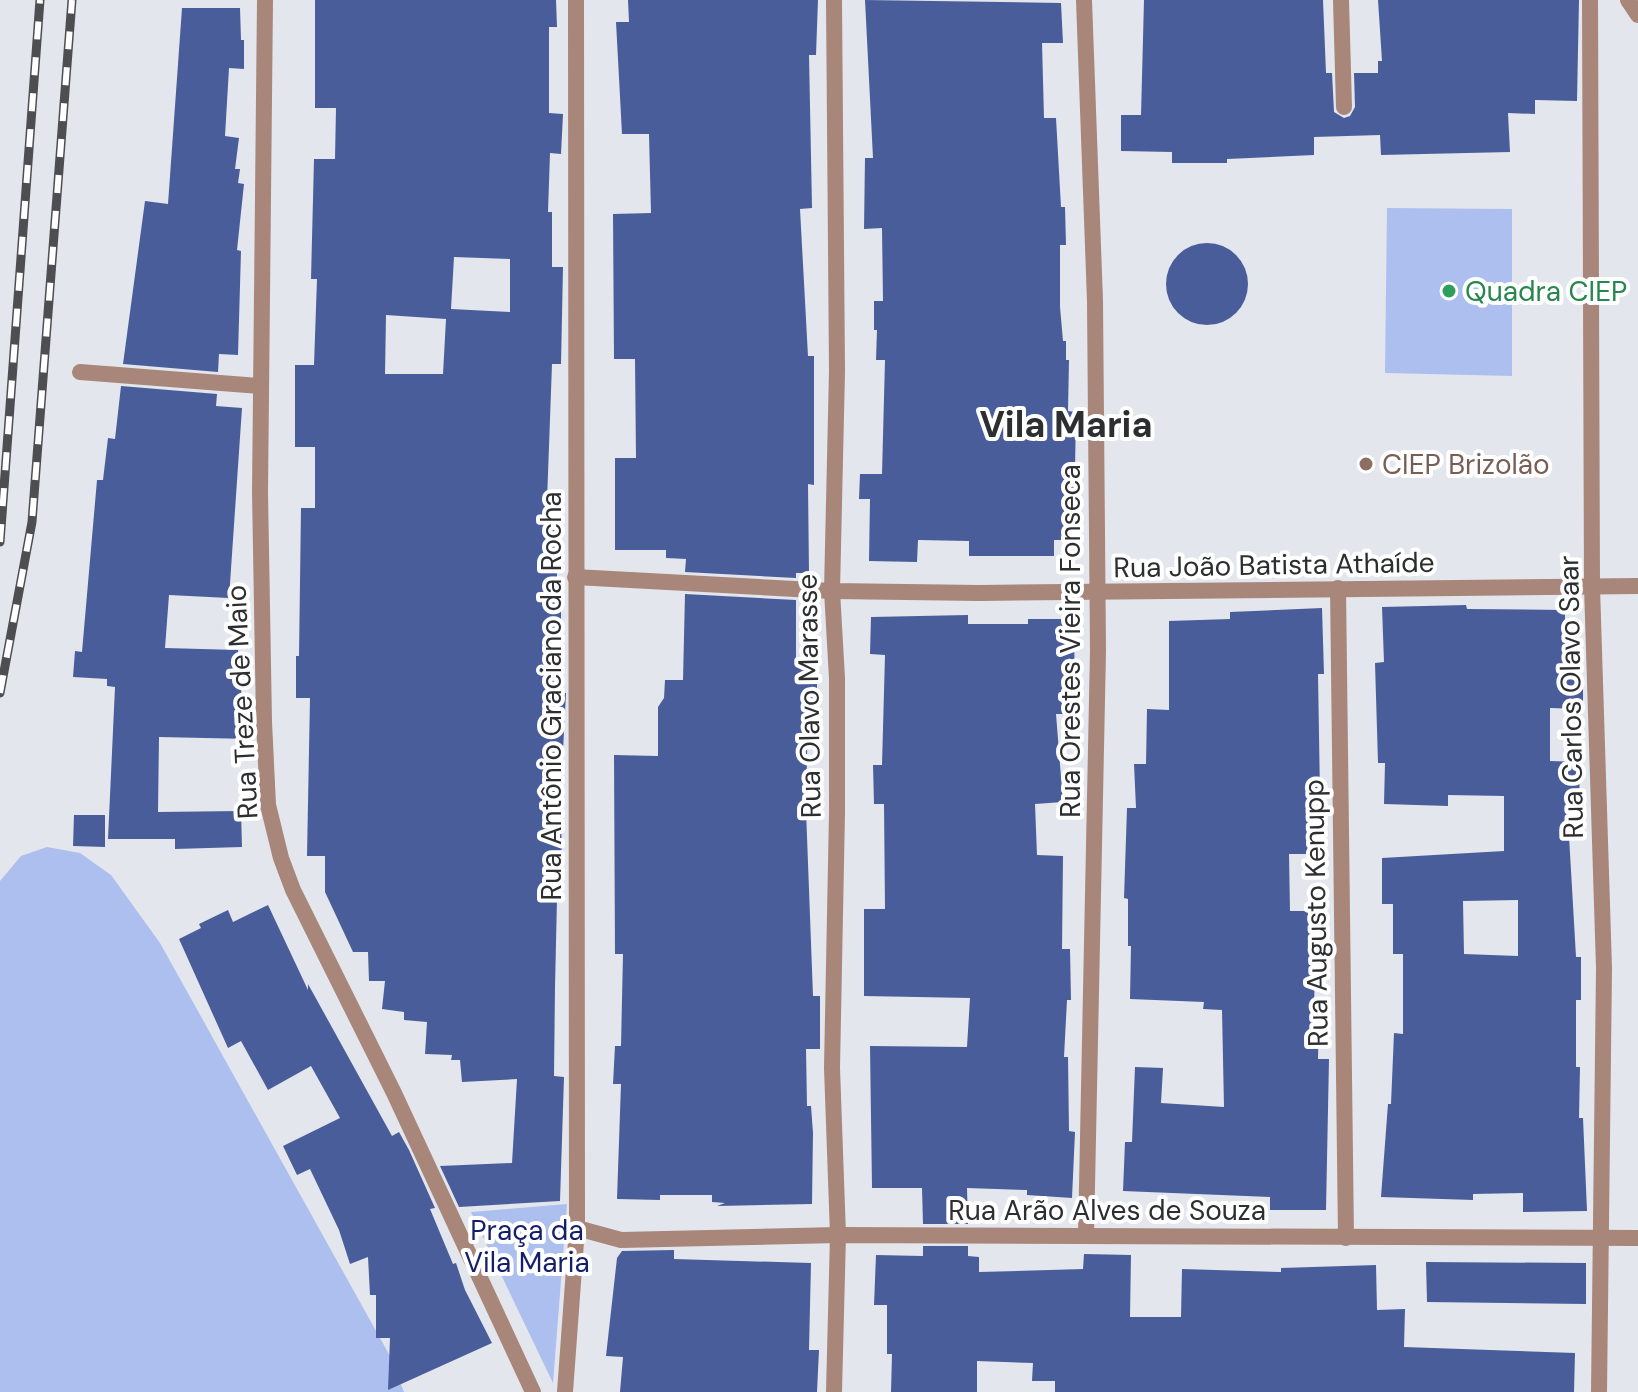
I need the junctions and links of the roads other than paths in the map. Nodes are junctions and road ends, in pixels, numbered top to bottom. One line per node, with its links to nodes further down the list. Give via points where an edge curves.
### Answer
1 (265, 0): 11 (street, Rua Treze de Maio)
2 (576, 0): 12 (street, Rua Antônio Graciano da Rocha)
3 (834, 0): 16 (street, Rua Olavo Marasse, via 837,371)
4 (1084, 0): 17 (street, Rua Orestes Vieira Fonseca, via 1095,301)
5 (1341, 0): 9 (street)
6 (1590, 0): 14 (street, Rua Carlos Olavo Saar)
7 (1628, 0): 8 (street)
8 (1638, 15)
9 (1344, 107)
10 (80, 372): 11 (street)
11 (260, 386): 24 (street, Rua Treze de Maio, via 264,722 275,838 293,890)
12 (575, 577): 16 (street, Rua João Batista Athaíde); 18 (street, Rua Antônio Graciano da Rocha)
13 (1638, 586): 14 (street, Rua João Batista Athaíde)
14 (1592, 587): 15 (street, Rua João Batista Athaíde); 21 (street, Rua Carlos Olavo Saar, via 1604,968)
15 (1338, 588): 17 (street, Rua João Batista Athaíde); 22 (street, Rua Augusto Kenupp)
16 (832, 591): 17 (street, Rua João Batista Athaíde); 19 (street, Rua Olavo Marasse, via 837,812 832,1068)
17 (1096, 594): 20 (street, Rua Orestes Vieira Fonseca)
18 (577, 1228): 19 (street, Rua Arão Alves de Souza, via 621,1240); 25 (street, Rua Antônio Graciano da Rocha)
19 (838, 1235): 20 (street, Rua Arão Alves de Souza); 26 (street, Rua Olavo Marasse)
20 (1086, 1235): 22 (street, Rua Arão Alves de Souza)
21 (1600, 1237): 22 (street, Rua Arão Alves de Souza); 23 (street, Rua Arão Alves de Souza); 27 (street, Rua Carlos Olavo Saar)
22 (1346, 1238)
23 (1638, 1238)
24 (533, 1392)
25 (565, 1392)
26 (834, 1392)
27 (1599, 1392)

